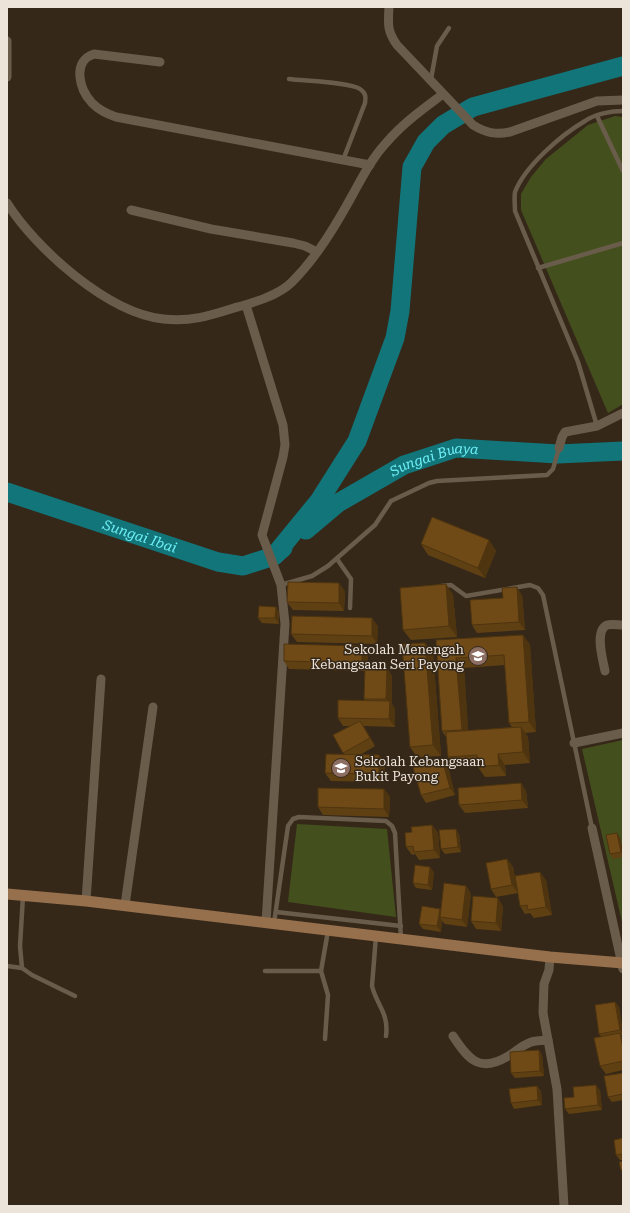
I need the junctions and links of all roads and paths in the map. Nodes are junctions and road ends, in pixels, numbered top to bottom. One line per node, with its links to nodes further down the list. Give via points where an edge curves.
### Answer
1 (389, 7): 7 (street, via 390,35)
2 (449, 28): 7 (lane, via 437,46)
3 (7, 41): 5 (street)
4 (160, 62): 12 (street, via 94,54 82,60 80,82 92,103 102,112 116,117)
5 (7, 77)
6 (289, 79): 12 (lane, via 354,86 364,93 365,103)
7 (431, 81): 8 (street)
8 (446, 97): 9 (street, via 473,125 482,131 497,134 510,132 597,101); 13 (street, via 411,117 385,143)
9 (623, 100)
10 (623, 111): 11 (lane, via 612,111)
11 (597, 116): 14 (lane); 19 (lane, via 586,120 542,154 525,172 515,194 515,211)
12 (343, 160): 13 (street)
13 (370, 165): 18 (street)
14 (623, 171)
15 (7, 203): 20 (street, via 16,218 47,252 90,286 132,312 163,319 199,319)
16 (131, 210): 18 (street, via 211,229 293,243)
17 (623, 243): 19 (lane)
18 (317, 252): 20 (street, via 290,284)
19 (538, 268): 22 (lane, via 578,362)
20 (246, 305): 25 (street, via 283,425 284,457 263,528 263,541)
21 (623, 413): 22 (street)
22 (597, 426): 23 (street, via 565,432)
23 (559, 448): 24 (lane, via 553,468 544,475 429,483 391,501 375,525)
24 (337, 559): 25 (lane, via 312,576); 27 (lane, via 351,579)
25 (281, 585): 39 (street, via 285,624)
26 (436, 587): 33 (lane, via 451,585 466,596 530,585 538,588 543,595)
27 (350, 608)
28 (623, 625): 29 (street, via 607,625 599,637)
29 (605, 671)
30 (101, 679): 37 (street)
31 (153, 707): 38 (street)
32 (623, 733): 33 (street)
33 (574, 743): 34 (lane)
34 (592, 828): 45 (street)
35 (7, 894): 36 (main road)
36 (24, 896): 37 (main road); 47 (lane, via 20,946)
37 (86, 901): 38 (main road)
38 (125, 905): 39 (main road)
39 (272, 919): 40 (lane); 40 (lane, via 288,826 293,819 299,817 386,821 396,833); 41 (main road)
40 (401, 926): 43 (lane)
41 (328, 930): 42 (main road); 49 (lane)
42 (376, 936): 43 (main road); 51 (lane, via 372,986 386,1018)
43 (402, 939): 44 (main road)
44 (550, 957): 45 (main road); 54 (street, via 544,984 543,1013)
45 (623, 964)
46 (7, 966): 47 (lane)
47 (22, 968): 50 (lane)
48 (264, 971): 49 (lane)
49 (321, 971): 53 (lane, via 328,995)
50 (75, 996)
51 (386, 1036)
52 (453, 1036): 54 (street, via 464,1054 477,1063 491,1064 504,1059 529,1042)
53 (325, 1039)
54 (548, 1040): 55 (street, via 557,1089)
55 (564, 1206)

